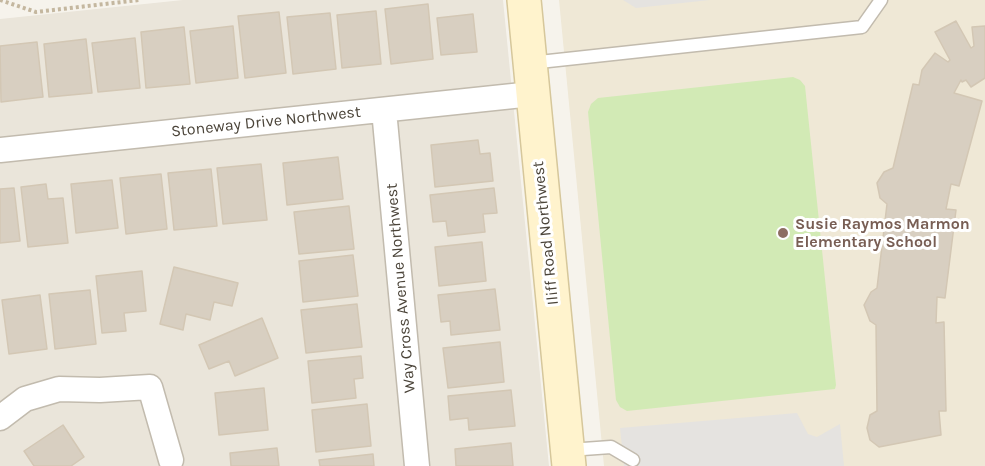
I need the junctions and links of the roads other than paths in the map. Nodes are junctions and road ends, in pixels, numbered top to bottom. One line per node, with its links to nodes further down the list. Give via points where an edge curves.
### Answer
1 (524, 0): 3 (street, Iliff Road Northwest)
2 (881, 0): 3 (lane, via 862,27)
3 (530, 79): 4 (street, Stoneway Drive Northwest); 7 (street, Iliff Road Northwest)
4 (384, 110): 5 (street, Stoneway Drive Northwest); 10 (street, Way Cross Avenue Northwest)
5 (0, 150)
6 (0, 418): 8 (street, via 25,399 59,389 150,387)
7 (568, 458): 9 (lane, via 611,447)
8 (171, 460)
9 (633, 460)
10 (417, 466)

